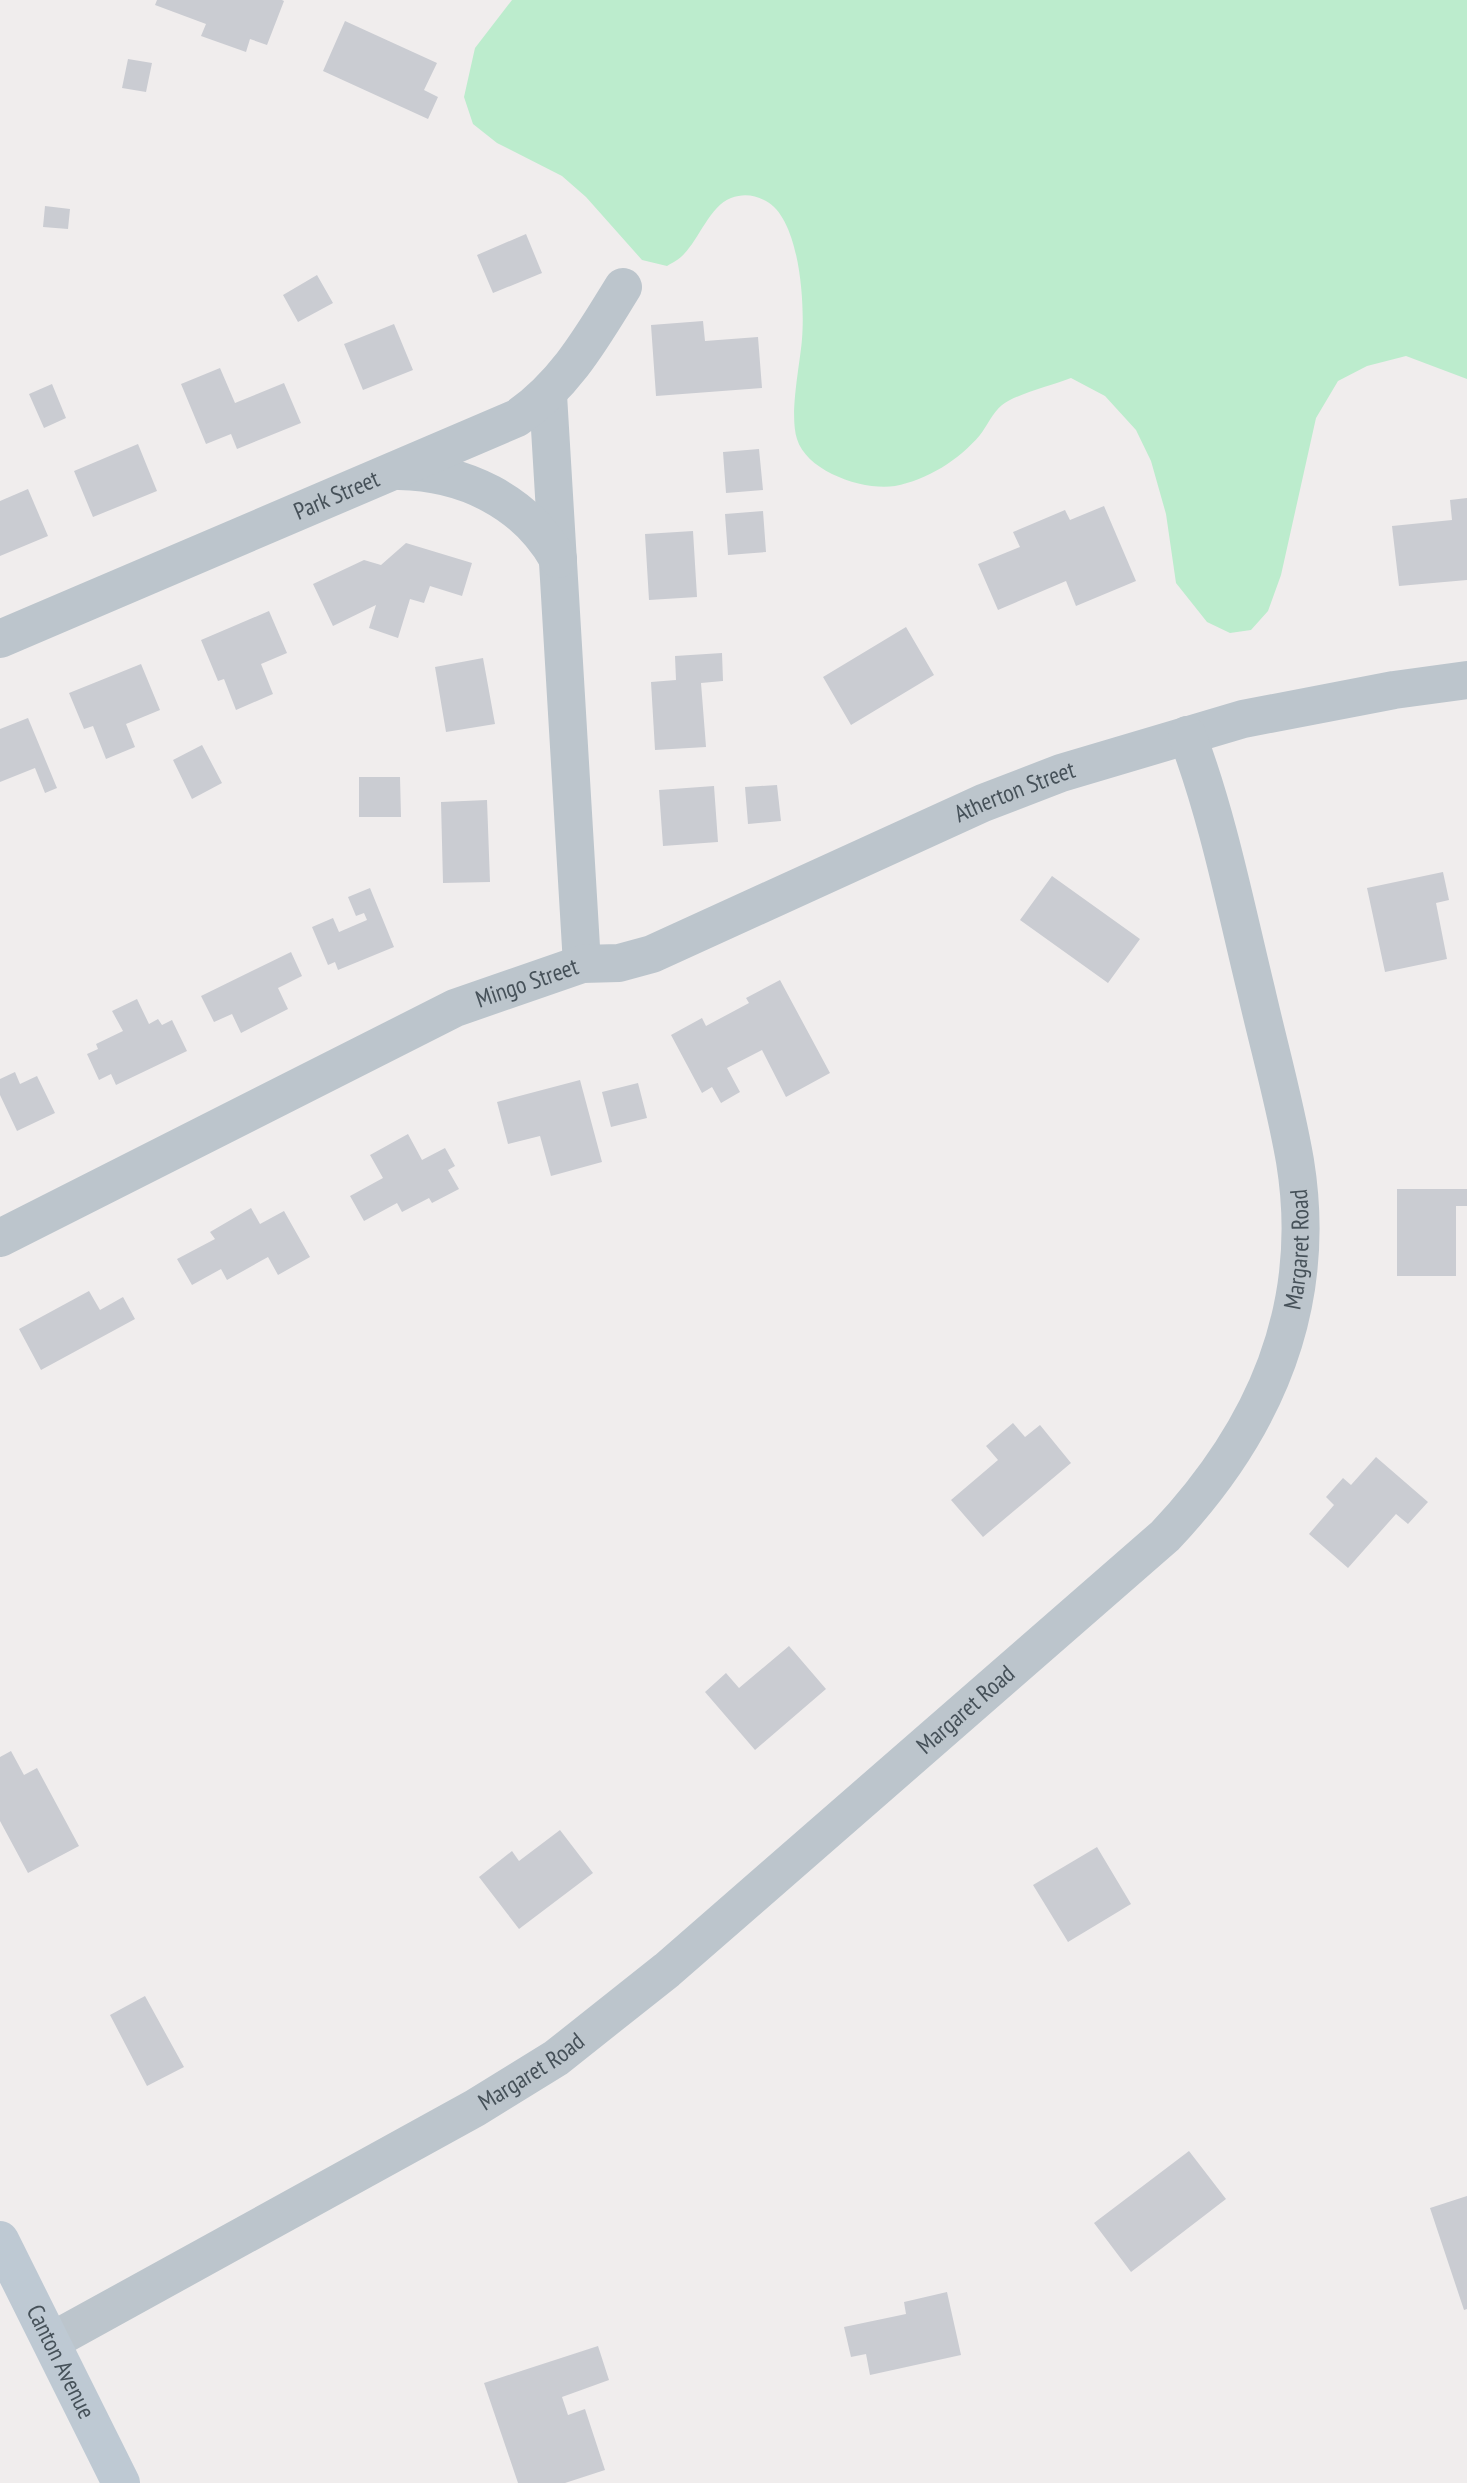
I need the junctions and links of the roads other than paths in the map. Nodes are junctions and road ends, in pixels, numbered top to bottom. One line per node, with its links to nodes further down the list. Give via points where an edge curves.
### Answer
1 (623, 288): 2 (street, Park Street, via 571,369)
2 (548, 395): 3 (street, Park Street, via 517,418); 4 (street, Mingo Street)
3 (397, 471): 4 (street, via 421,471 464,481 505,502 537,528); 5 (street, Park Street)
4 (558, 559): 8 (street, Mingo Street)
5 (0, 639)
6 (1467, 680): 7 (street, Atherton Street, via 1292,708)
7 (1187, 735): 8 (street, Atherton Street, via 1020,788 652,954 619,963); 11 (street, Margaret Road, via 1216,823 1287,1123 1300,1202 1297,1279 1282,1352 1253,1419 1215,1480 1165,1536 593,2031 475,2108)
8 (582, 964): 9 (street, Mingo Street, via 432,1019)
9 (0, 1237)
10 (0, 2240): 11 (main road, Canton Avenue)
11 (52, 2341): 12 (main road, Canton Avenue)
12 (121, 2483)

